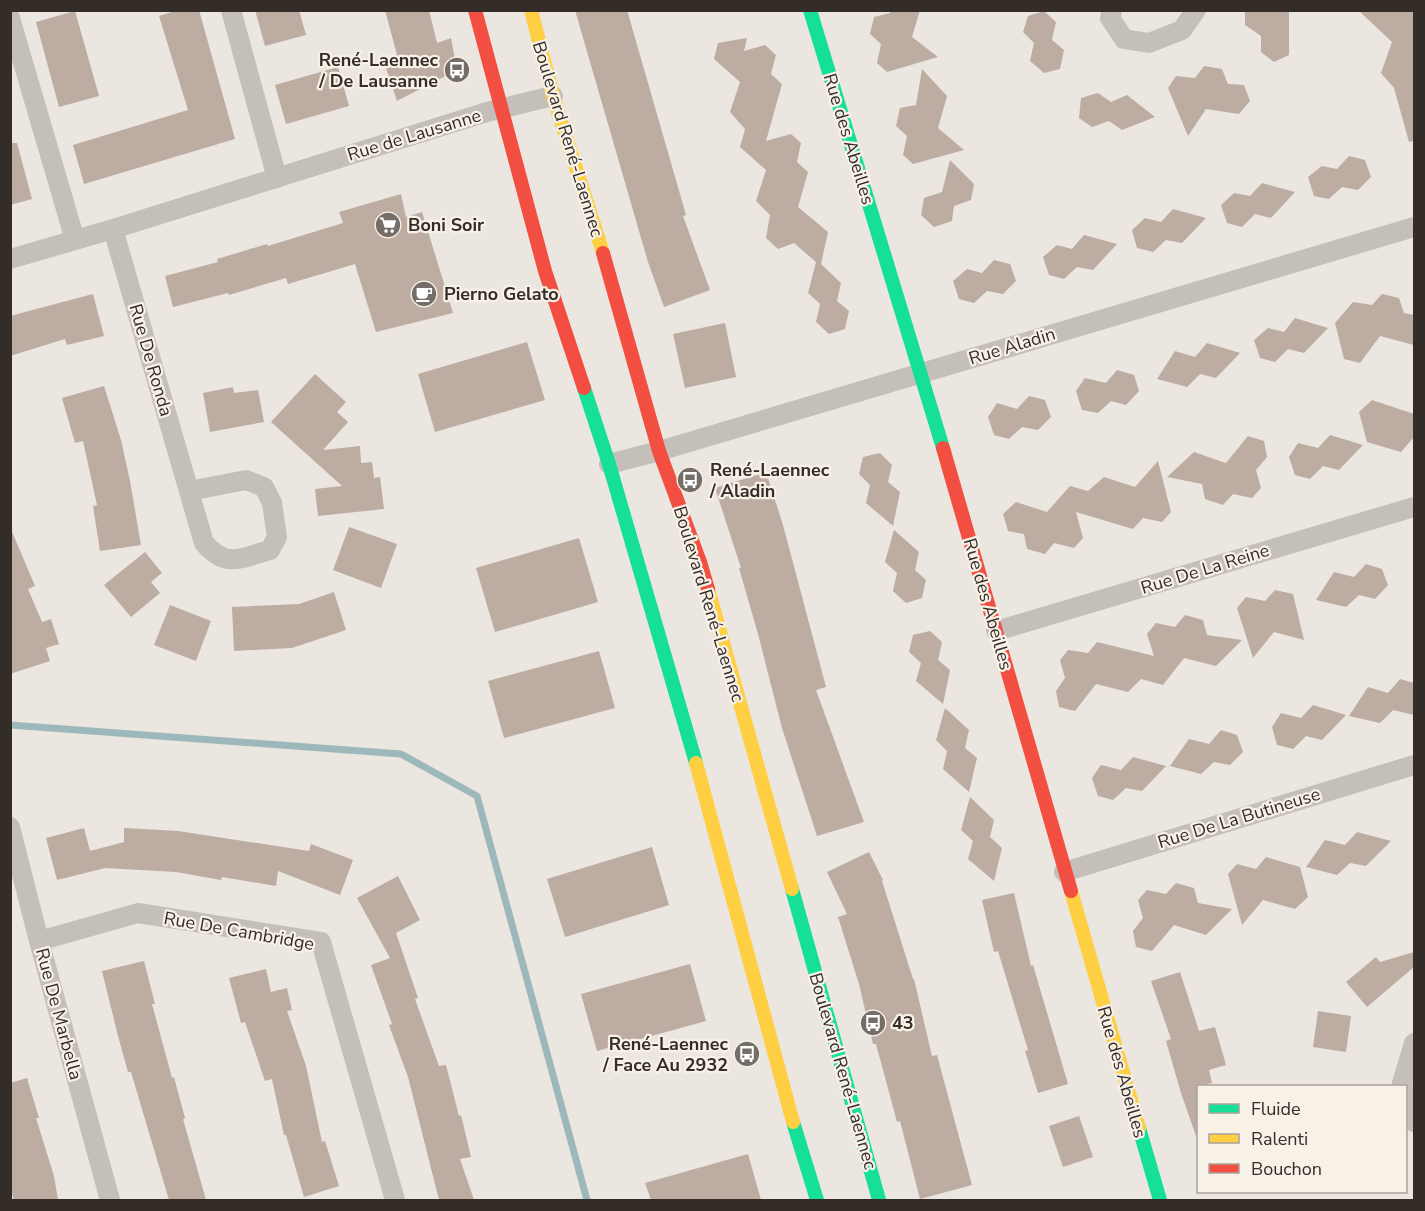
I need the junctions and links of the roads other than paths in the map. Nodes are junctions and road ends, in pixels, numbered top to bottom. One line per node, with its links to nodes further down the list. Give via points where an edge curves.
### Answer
1 (231, 10): 10 (street)
2 (475, 10): 9 (street)
3 (531, 10): 8 (street, Boulevard René-Laennec)
4 (810, 10): 15 (street, Rue des Abeilles)
5 (1112, 10): 6 (street, via 1110,18 1124,39 1149,43 1182,30)
6 (1196, 10)
7 (10, 18): 13 (street)
8 (553, 96): 9 (street, Rue de Lausanne); 16 (street, Boulevard René-Laennec)
9 (501, 109): 10 (street, Rue de Lausanne); 17 (street, via 545,271)
10 (277, 178): 12 (street, Rue de Lausanne)
11 (1414, 226): 15 (street, Rue Aladin)
12 (113, 229): 13 (street, Rue de Lausanne); 18 (street, Rue De Ronda)
13 (75, 240): 14 (street, Rue de Lausanne)
14 (10, 259)
15 (921, 374): 16 (street, Rue Aladin); 20 (street, Rue des Abeilles)
16 (659, 451): 17 (street, Rue Aladin); 32 (street, Boulevard René-Laennec, via 700,562)
17 (609, 464): 31 (street, via 702,782)
18 (189, 491): 18 (street, Rue De Ronda, via 204,543 216,556 230,561 270,550 277,537 272,503 264,487 246,480)
19 (1414, 507): 20 (street, Rue De La Reine)
20 (996, 631): 23 (street, Rue des Abeilles)
21 (1414, 765): 23 (street, Rue De La Butineuse)
22 (10, 827): 24 (street, Rue De Marbella)
23 (1064, 872): 33 (street, Rue des Abeilles)
24 (39, 941): 29 (street, Rue De Marbella); 30 (street, Rue De Cambridge, via 138,913 321,942)
25 (1414, 1043): 26 (street)
26 (1403, 1085)
27 (1407, 1098): 28 (street)
28 (1414, 1122)
29 (110, 1200)
30 (395, 1200)
31 (817, 1200)
32 (879, 1200)
33 (1160, 1200)

